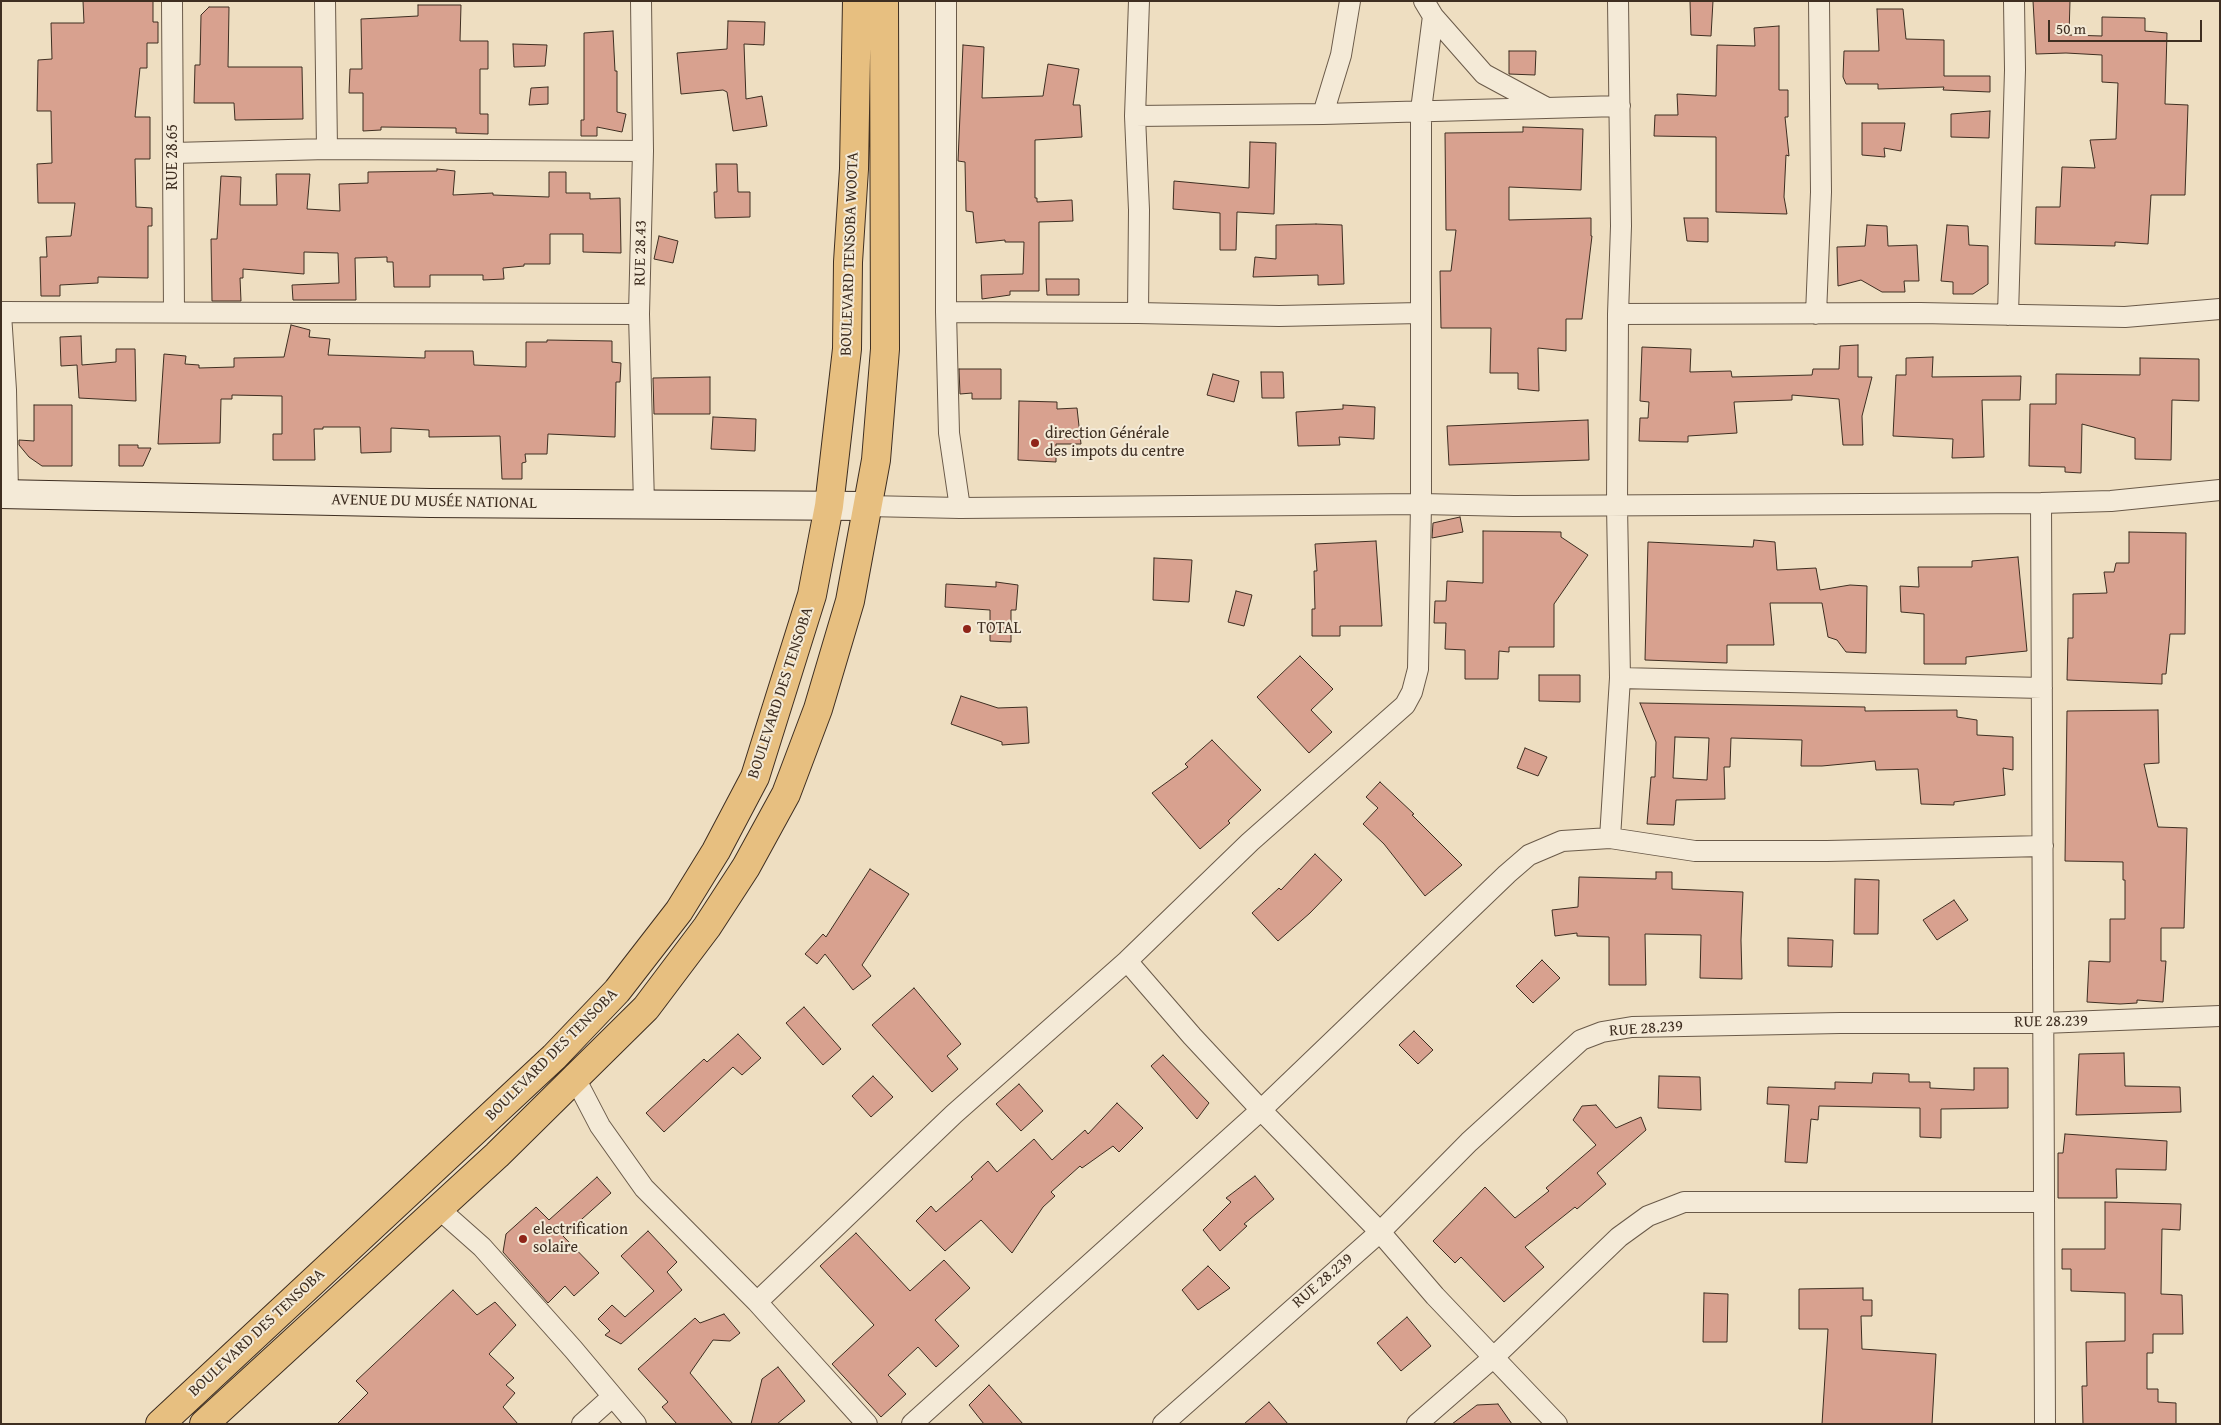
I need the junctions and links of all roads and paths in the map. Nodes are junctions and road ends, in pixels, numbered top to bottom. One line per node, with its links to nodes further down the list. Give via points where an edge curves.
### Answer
1 (172, 1): 20 (street, RUE 28.65)
2 (325, 1): 18 (street)
3 (642, 1): 19 (street, RUE 28.43)
4 (857, 1): 37 (main road, BOULEVARD TENSOBA WOOTA, via 847,349)
5 (884, 1): 38 (main road, BOULEVARD TENSOBA WOOTA, via 885,349 876,460)
6 (946, 1): 23 (street)
7 (1139, 1): 17 (street)
8 (1350, 1): 16 (street, via 1341,55)
9 (1618, 1): 13 (street)
10 (1819, 1): 29 (street, via 1821,192)
11 (2014, 1): 30 (street)
12 (1428, 9): 14 (street, via 1484,74); 15 (street)
13 (1620, 106): 14 (street); 28 (street)
14 (1547, 108): 15 (street)
15 (1421, 110): 16 (street); 26 (street)
16 (1323, 114): 17 (street)
17 (1135, 116): 25 (street, via 1139,210)
18 (327, 149): 19 (street); 20 (street)
19 (643, 152): 27 (street, RUE 28.43)
20 (173, 153): 22 (street, RUE 28.65)
21 (2220, 310): 30 (street, via 2125,317)
22 (174, 312): 24 (street); 27 (street)
23 (946, 312): 25 (street); 39 (street, via 949,434)
24 (1, 313): 32 (street, via 6,390)
25 (1138, 313): 26 (street, via 1279,316)
26 (1420, 313): 35 (street)
27 (640, 314): 34 (street, RUE 28.43)
28 (1618, 314): 29 (street); 36 (street)
29 (1816, 314): 30 (street)
30 (2008, 315)
31 (2220, 490): 33 (street, via 2111,501)
32 (4, 494): 34 (street, AVENUE DU MUSÉE NATIONAL)
33 (2041, 503): 36 (street); 41 (street)
34 (644, 504): 37 (street, AVENUE DU MUSÉE NATIONAL)
35 (1421, 504): 36 (street); 39 (street); 44 (street, via 1418,669 1405,705 1250,842)
36 (1617, 504): 40 (street)
37 (829, 506): 38 (street, AVENUE DU MUSÉE NATIONAL); 55 (main road, BOULEVARD DES TENSOBA, via 812,595 755,777 716,851 679,911 617,991 554,1057)
38 (868, 506): 39 (street); 47 (main road, BOULEVARD DES TENSOBA, via 850,601 818,709 786,794 707,927 646,1008)
39 (960, 508)
40 (1620, 678): 41 (street); 42 (street)
41 (2042, 688): 43 (street)
42 (1610, 838): 43 (street, via 1695,850 1827,851); 48 (street, via 1562,841 1529,855)
43 (2043, 846): 46 (street)
44 (1127, 961): 48 (street); 52 (street, via 954,1114)
45 (2220, 1016): 46 (street, RUE 28.239)
46 (2043, 1023): 49 (street); 51 (street, RUE 28.239, via 1652,1026 1602,1032 1581,1040 1469,1142)
47 (576, 1080): 50 (main road, BOULEVARD DES TENSOBA); 52 (street, via 600,1126 644,1188)
48 (1260, 1110): 51 (street); 61 (street)
49 (2044, 1202): 53 (street, via 1684,1202 1648,1216 1619,1238); 65 (street)
50 (438, 1208): 54 (street, via 482,1248); 57 (main road, BOULEVARD DES TENSOBA)
51 (1380, 1232): 53 (street, via 1435,1296); 62 (street, RUE 28.239)
52 (757, 1302): 60 (street)
53 (1495, 1356): 63 (street); 64 (street)
54 (612, 1397): 58 (street); 59 (street)
55 (187, 1415): 56 (main road, BOULEVARD DES TENSOBA)
56 (160, 1424)
57 (204, 1424)
58 (582, 1424)
59 (636, 1424)
60 (867, 1424)
61 (912, 1424)
62 (1163, 1424)
63 (1417, 1424)
64 (1557, 1424)
65 (2045, 1424)

